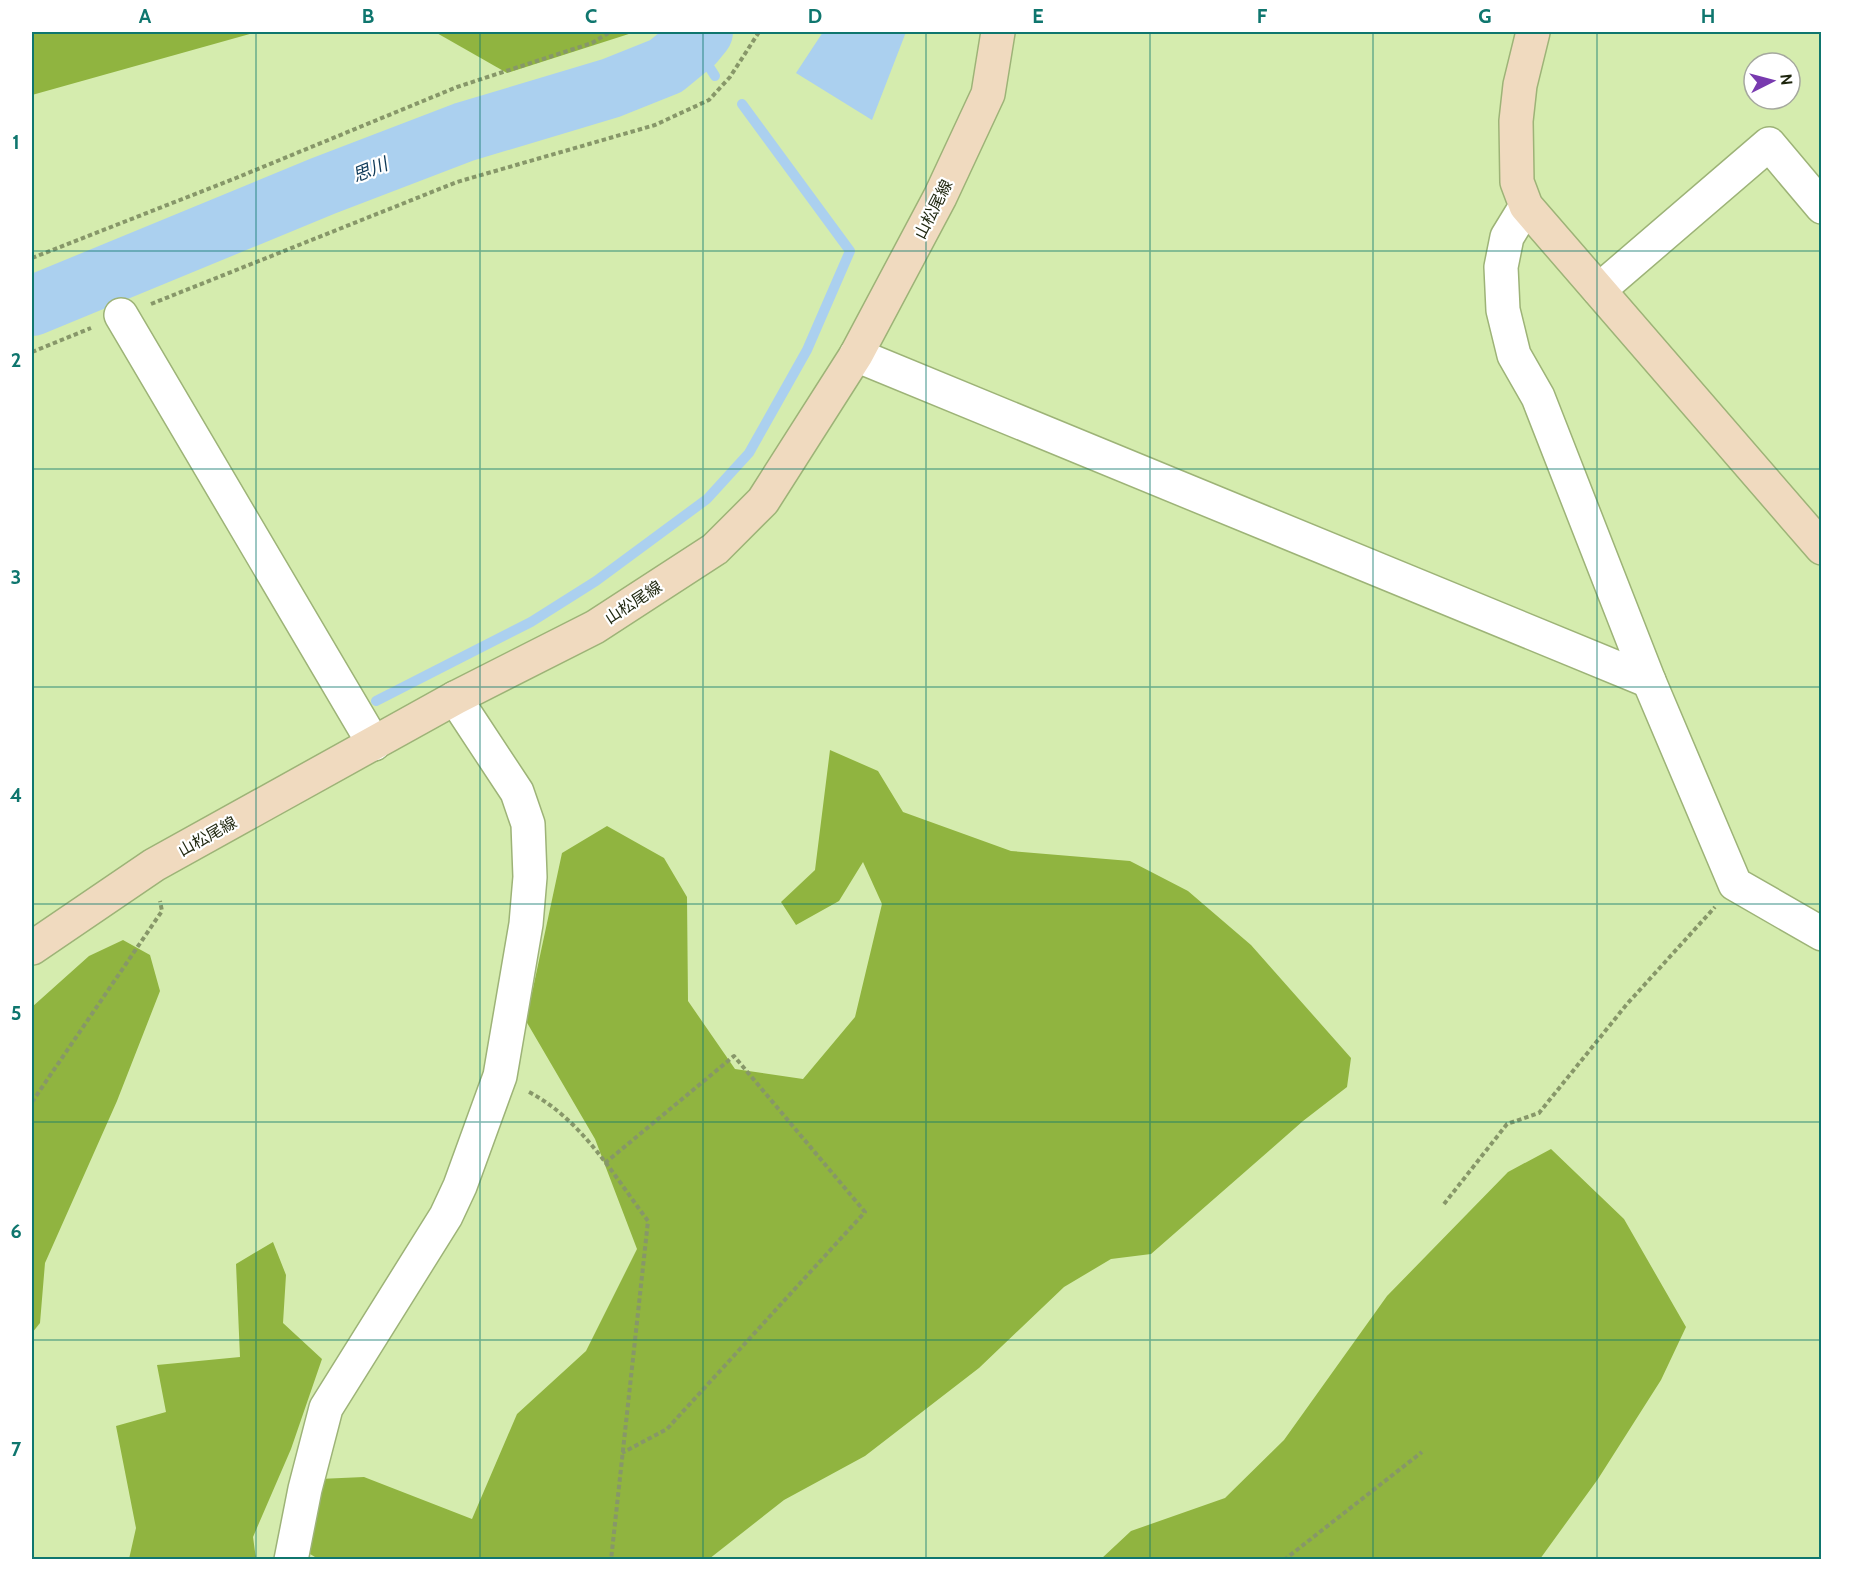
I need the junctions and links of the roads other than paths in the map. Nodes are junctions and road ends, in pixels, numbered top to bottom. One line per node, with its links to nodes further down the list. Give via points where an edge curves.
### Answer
1 (998, 32): 7 (main road, 山松尾線, via 988,94 940,197)
2 (1533, 32): 3 (main road, via 1516,121 1517,182)
3 (1526, 206): 5 (main road); 9 (street, via 1507,237 1501,267 1503,310 1514,355 1538,397)
4 (1821, 207): 5 (street, via 1769,144)
5 (1599, 290): 8 (main road)
6 (121, 315): 11 (street)
7 (856, 355): 9 (street); 10 (main road, 山松尾線, via 763,501 715,549 595,627)
8 (1821, 548)
9 (1649, 681): 12 (street, via 1735,884)
10 (455, 698): 11 (main road, 山松尾線); 14 (street, via 517,792 528,824 530,877 526,924 500,1076 446,1216 326,1408)
11 (374, 744): 13 (main road, 山松尾線, via 154,865)
12 (1821, 934)
13 (32, 948)
14 (291, 1560)

